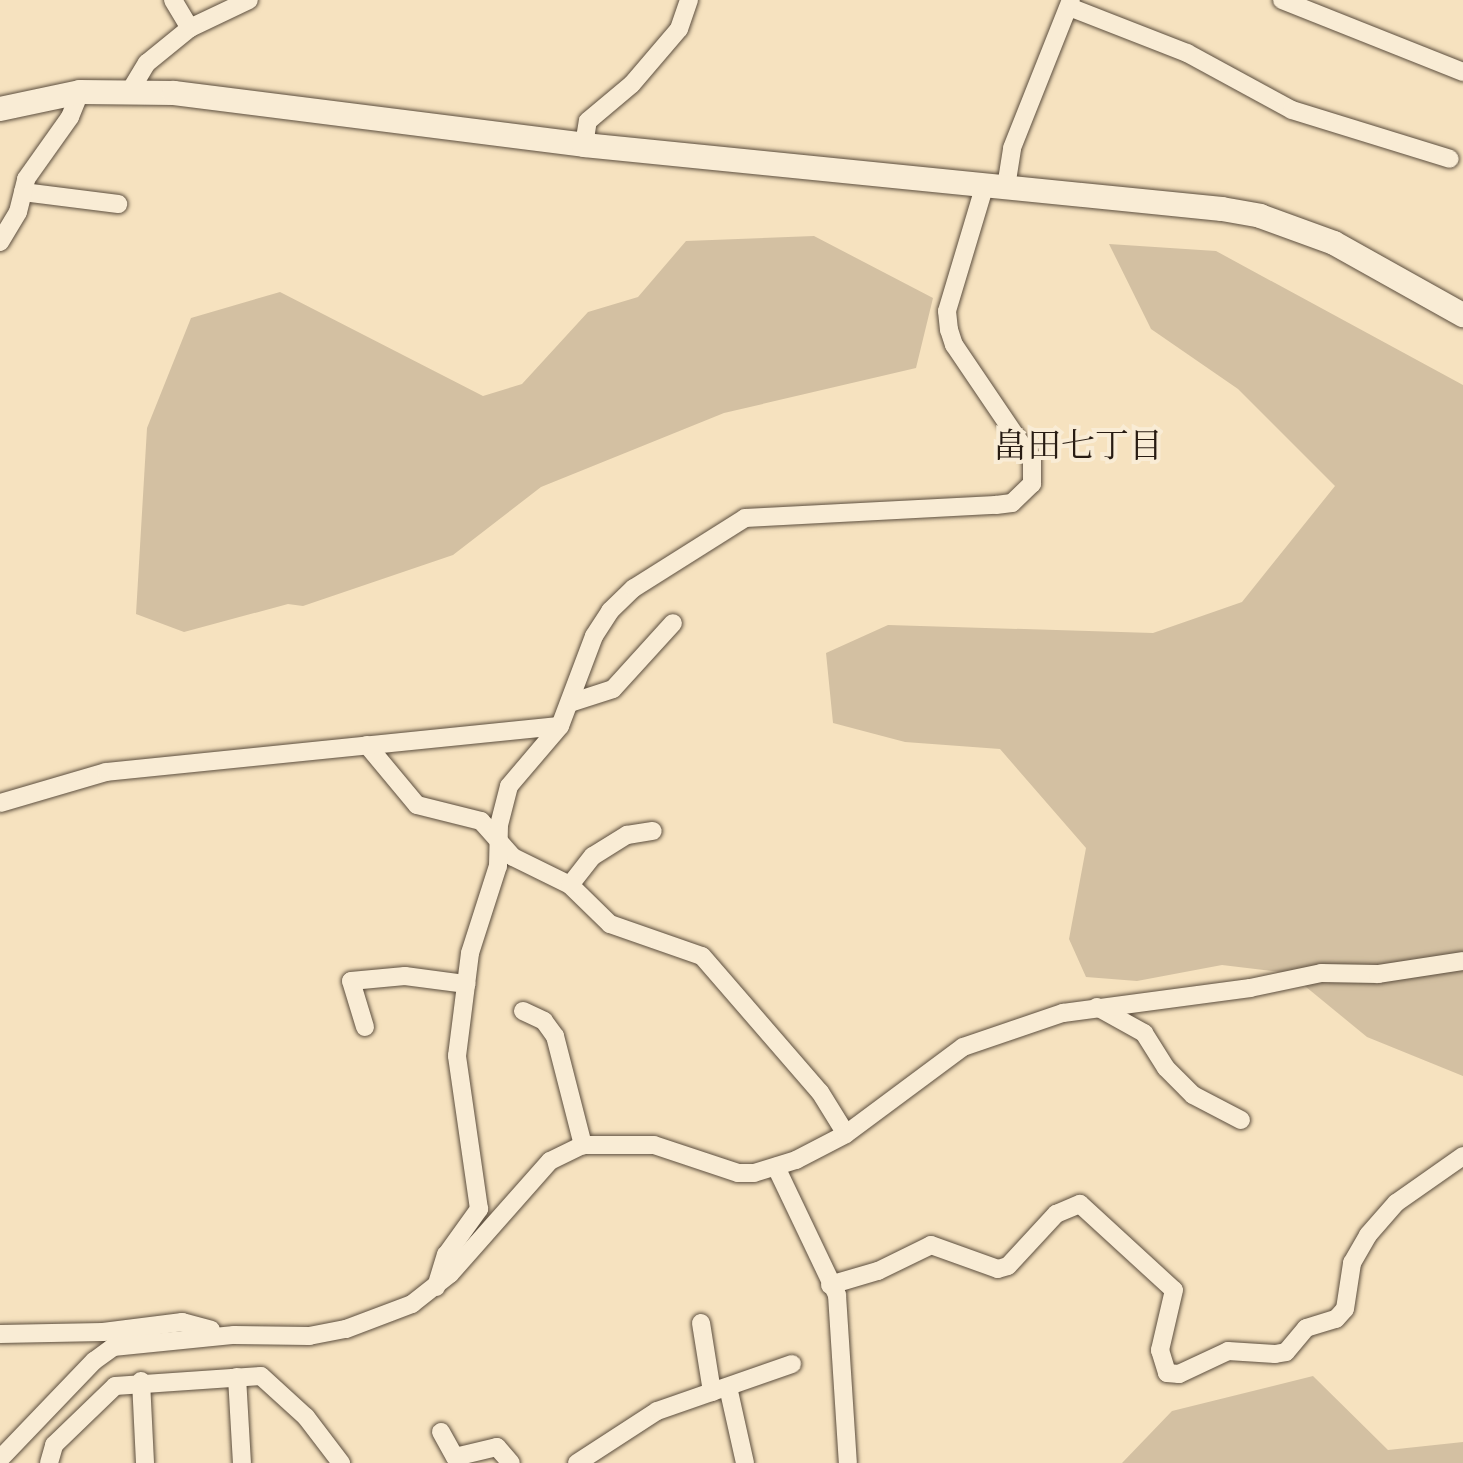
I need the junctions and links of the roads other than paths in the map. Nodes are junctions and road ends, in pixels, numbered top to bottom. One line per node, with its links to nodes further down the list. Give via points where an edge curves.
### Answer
1 (173, 0): 6 (street)
2 (249, 0): 6 (street)
3 (689, 0): 11 (street, via 679,29 632,84 588,121)
4 (1282, 0): 7 (street)
5 (1070, 4): 12 (street, via 1187,53 1292,110); 13 (street)
6 (190, 28): 8 (street, via 147,63)
7 (1463, 72)
8 (130, 91): 9 (street); 11 (street)
9 (80, 92): 10 (street); 14 (street)
10 (0, 109)
11 (584, 145): 13 (street)
12 (1450, 159)
13 (996, 186): 17 (street, via 1260,216 1334,243); 19 (street, via 947,311 949,330 1032,460 1032,484 1012,503 764,515 721,529 634,588 610,611 594,636)
14 (23, 192): 15 (street); 16 (street)
15 (118, 204)
16 (0, 242)
17 (1463, 315)
18 (673, 623): 19 (street, via 613,689)
19 (570, 703): 20 (street)
20 (560, 726): 21 (street); 24 (street, via 509,786)
21 (367, 745): 22 (street, via 106,772); 24 (street, via 417,805 481,821)
22 (0, 803)
23 (653, 831): 25 (street, via 627,835 593,856)
24 (499, 844): 25 (street, via 525,864); 27 (street, via 498,866 470,953)
25 (570, 885): 32 (street, via 627,934 690,948 702,956 820,1092)
26 (1463, 961): 28 (street, via 1378,974 1321,973 1250,988)
27 (466, 984): 30 (street, via 405,976 351,981); 37 (street, via 457,1073 479,1209 446,1255)
28 (1097, 1007): 31 (street, via 1144,1033 1166,1068 1193,1095); 32 (street, via 963,1047)
29 (523, 1011): 33 (street, via 544,1021 555,1036)
30 (365, 1027)
31 (1241, 1120)
32 (846, 1134): 35 (street)
33 (583, 1145): 35 (street, via 676,1148 738,1173); 37 (street, via 550,1161)
34 (1463, 1156): 36 (street, via 1396,1203 1368,1235 1352,1263 1345,1309 1336,1319 1306,1328 1286,1352 1228,1351 1179,1374 1167,1373 1160,1350 1174,1290 1080,1204 1056,1214 1008,1266 998,1269 931,1245 878,1271)
35 (776, 1167): 36 (street)
36 (830, 1285): 54 (street, via 837,1295)
37 (436, 1287): 46 (street, via 412,1304 346,1329 113,1347)
38 (701, 1323): 44 (street)
39 (211, 1330): 40 (street, via 182,1322 103,1332)
40 (0, 1334)
41 (792, 1364): 44 (street)
42 (237, 1377): 43 (street); 49 (street); 50 (street, via 261,1376 306,1417)
43 (141, 1381): 47 (street, via 115,1386 54,1445); 48 (street)
44 (720, 1389): 52 (street, via 623,1428); 53 (street)
45 (441, 1432): 51 (street, via 455,1457 497,1447)
46 (0, 1459)
47 (49, 1463)
48 (145, 1463)
49 (242, 1463)
50 (341, 1463)
51 (511, 1463)
52 (577, 1463)
53 (745, 1463)
54 (848, 1463)

